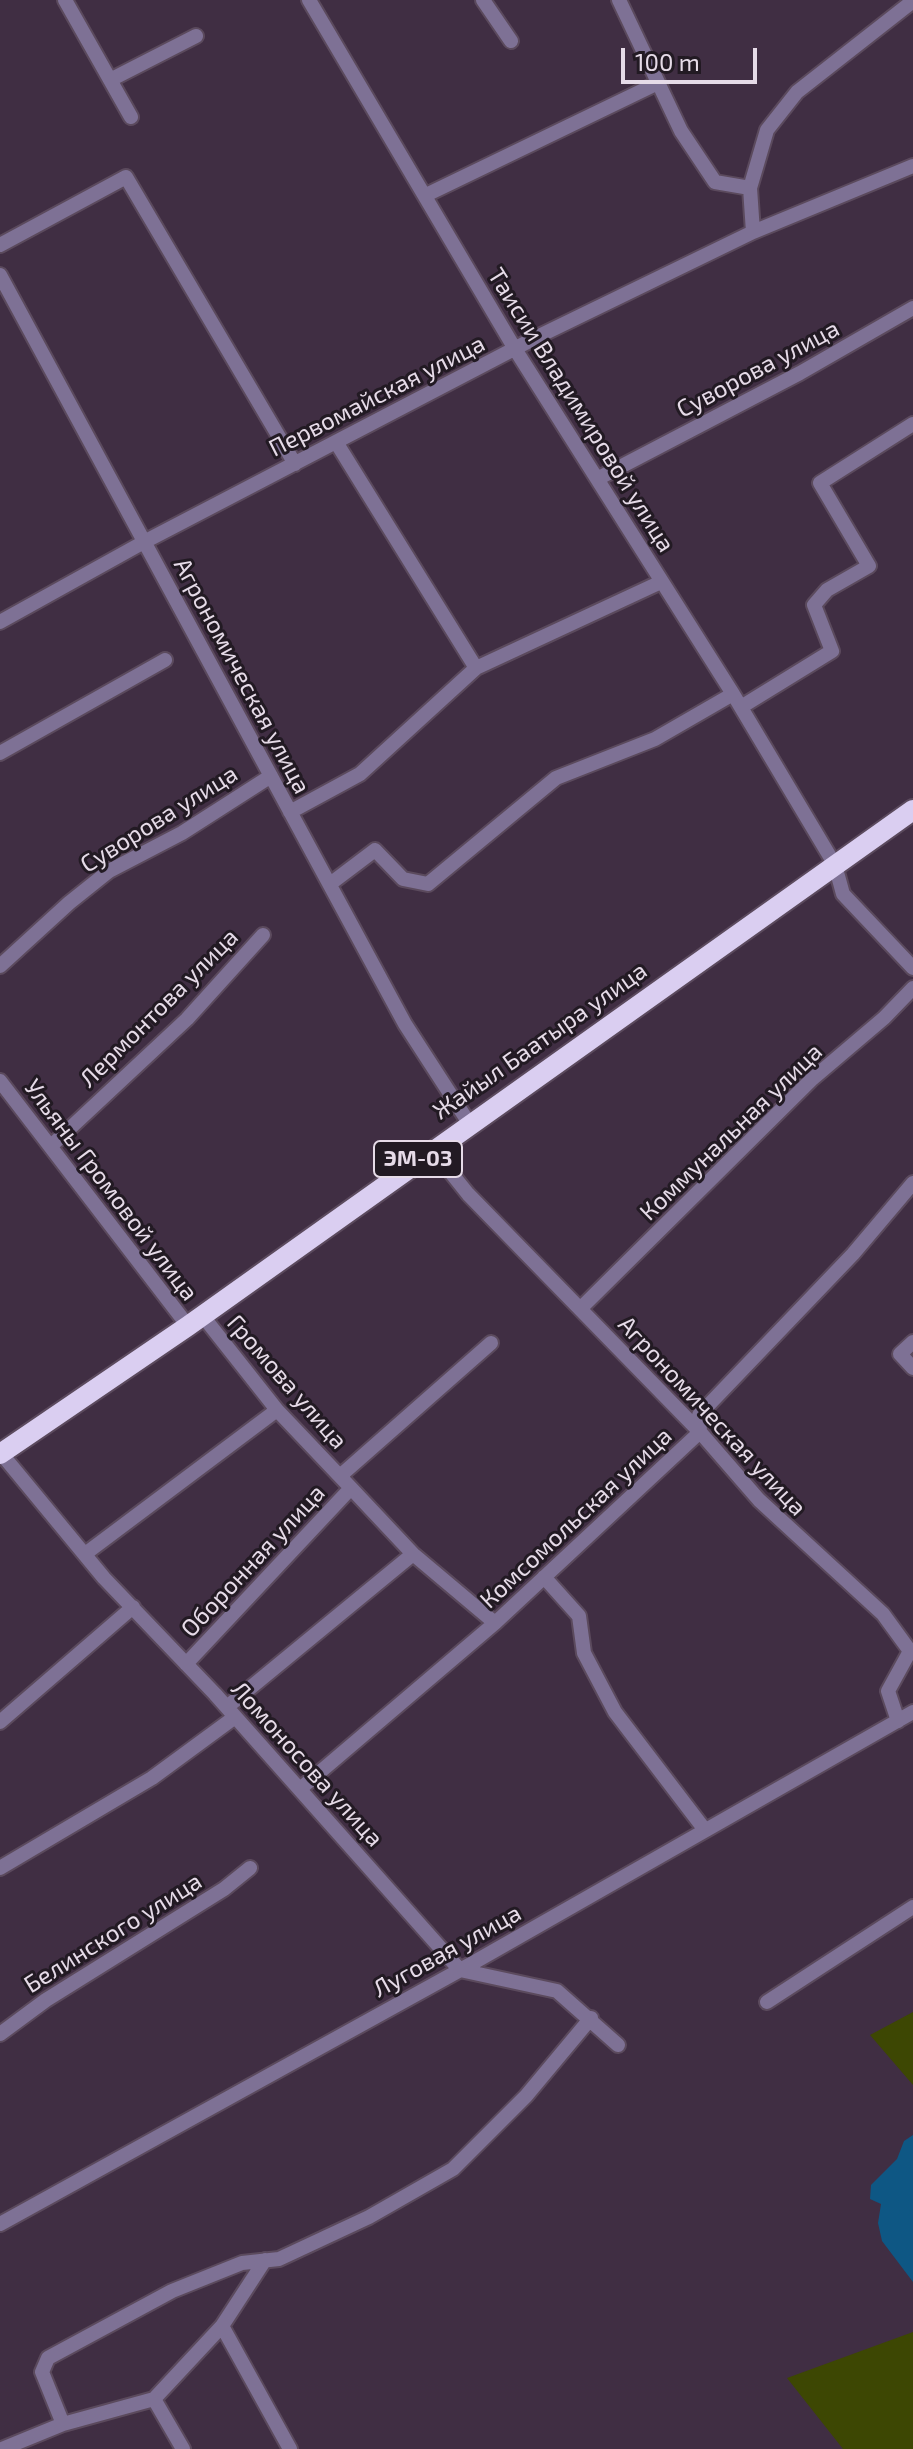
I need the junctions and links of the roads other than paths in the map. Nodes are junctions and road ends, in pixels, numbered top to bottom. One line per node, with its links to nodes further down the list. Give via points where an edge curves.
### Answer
1 (65, 0): 8 (street)
2 (309, 0): 13 (street, Таисии Владимировой улица)
3 (483, 0): 7 (street)
4 (619, 0): 9 (street)
5 (913, 1): 12 (street, via 797,92 767,130)
6 (196, 36): 8 (street)
7 (511, 41)
8 (110, 80): 10 (street)
9 (658, 83): 12 (street, via 681,131 715,182); 13 (street)
10 (131, 117)
11 (913, 166): 14 (street, Первомайская улица)
12 (750, 188): 14 (street)
13 (426, 195): 18 (street, Таисии Владимировой улица)
14 (753, 232): 18 (street, Первомайская улица)
15 (0, 245): 21 (street, via 126,177)
16 (0, 275): 23 (street, Агрономическая улица)
17 (913, 308): 22 (street, Суворова улица)
18 (515, 349): 20 (street, Первомайская улица); 22 (street, Таисии Владимировой улица)
19 (913, 424): 28 (street, via 820,483 869,566 827,590 814,605 832,651)
20 (336, 442): 21 (street, Первомайская улица); 27 (street)
21 (295, 464): 23 (street, Первомайская улица)
22 (599, 478): 24 (street, Таисии Владимировой улица)
23 (144, 542): 25 (street, Первомайская улица); 30 (street, Агрономическая улица)
24 (661, 582): 27 (street); 28 (street, Таисии Владимировой улица)
25 (0, 622)
26 (165, 660): 29 (street)
27 (476, 668): 32 (street, via 360,774)
28 (737, 700): 33 (street, Таисии Владимировой улица); 34 (street, via 556,778 428,884 403,879 375,850)
29 (0, 753)
30 (271, 776): 32 (street, Агрономическая улица); 36 (street, Суворова улица, via 182,833 109,871)
31 (913, 810): 33 (highway, ЭМ-03)
32 (290, 812): 34 (street, Агрономическая улица)
33 (835, 865): 37 (street, via 843,894); 40 (highway, Жайыл Баатыра улица / ЭМ-03)
34 (330, 884): 40 (street, Агрономическая улица, via 405,1024)
35 (263, 935): 41 (street, Лермонтова улица, via 187,1019)
36 (0, 966)
37 (913, 968)
38 (913, 988): 44 (street, Коммунальная улица, via 811,1080)
39 (0, 1081): 41 (street, Ульяны Громовой улица)
40 (469, 1123): 42 (highway, Жайыл Баатыра улица / ЭМ-03)
41 (51, 1146): 45 (street, Ульяны Громовой улица)
42 (432, 1149): 44 (street, Агрономическая улица, via 468,1194); 45 (highway, Жайыл Баатыра улица / ЭМ-03)
43 (913, 1183): 50 (street, Комсомольская улица, via 853,1254 699,1415)
44 (580, 1309): 50 (street, Агрономическая улица)
45 (195, 1320): 49 (street, Громова улица); 51 (highway, Жайыл Баатыра улица / ЭМ-03)
46 (913, 1342): 48 (street, via 900,1354)
47 (491, 1343): 52 (street, Громова улица)
48 (913, 1368)
49 (277, 1410): 52 (street, Громова улица); 54 (street)
50 (700, 1432): 56 (street, Комсомольская улица); 62 (street, Агрономическая улица, via 768,1510 883,1614 910,1651 888,1691)
51 (0, 1453): 54 (street, Ломоносова улица)
52 (340, 1476): 53 (street, Громова улица)
53 (351, 1488): 55 (street, Громова улица); 59 (street, Оборонная улица)
54 (85, 1554): 57 (street, Ломоносова улица)
55 (413, 1554): 58 (street, Громова улица); 60 (street)
56 (544, 1577): 58 (street, Комсомольская улица); 65 (street, via 579,1616 584,1653 615,1712)
57 (133, 1607): 59 (street, Ломоносова улица); 63 (street)
58 (495, 1623): 64 (street, Комсомольская улица)
59 (186, 1664): 60 (street, Ломоносова улица)
60 (231, 1712): 64 (street, Ломоносова улица); 66 (street, via 152,1778)
61 (913, 1712): 62 (street, Луговая улица)
62 (898, 1721): 65 (street, Луговая улица)
63 (0, 1722)
64 (300, 1789): 69 (street, Ломоносова улица)
65 (705, 1830): 69 (street, Луговая улица)
66 (0, 1868)
67 (250, 1868): 72 (street, Белинского улица)
68 (913, 1907): 70 (street)
69 (460, 1970): 71 (street, via 557,1991); 74 (street, Луговая улица)
70 (767, 2002)
71 (591, 2018): 73 (street); 75 (street, via 526,2096 453,2169 369,2217 279,2259)
72 (0, 2034)
73 (618, 2045)
74 (0, 2224)
75 (265, 2260): 76 (street); 78 (street, via 242,2263 172,2291 48,2358 42,2372)
76 (222, 2326): 77 (street); 81 (street)
77 (154, 2399): 78 (street); 80 (street)
78 (63, 2424): 79 (street)
79 (2, 2449)
80 (183, 2449)
81 (290, 2449)

